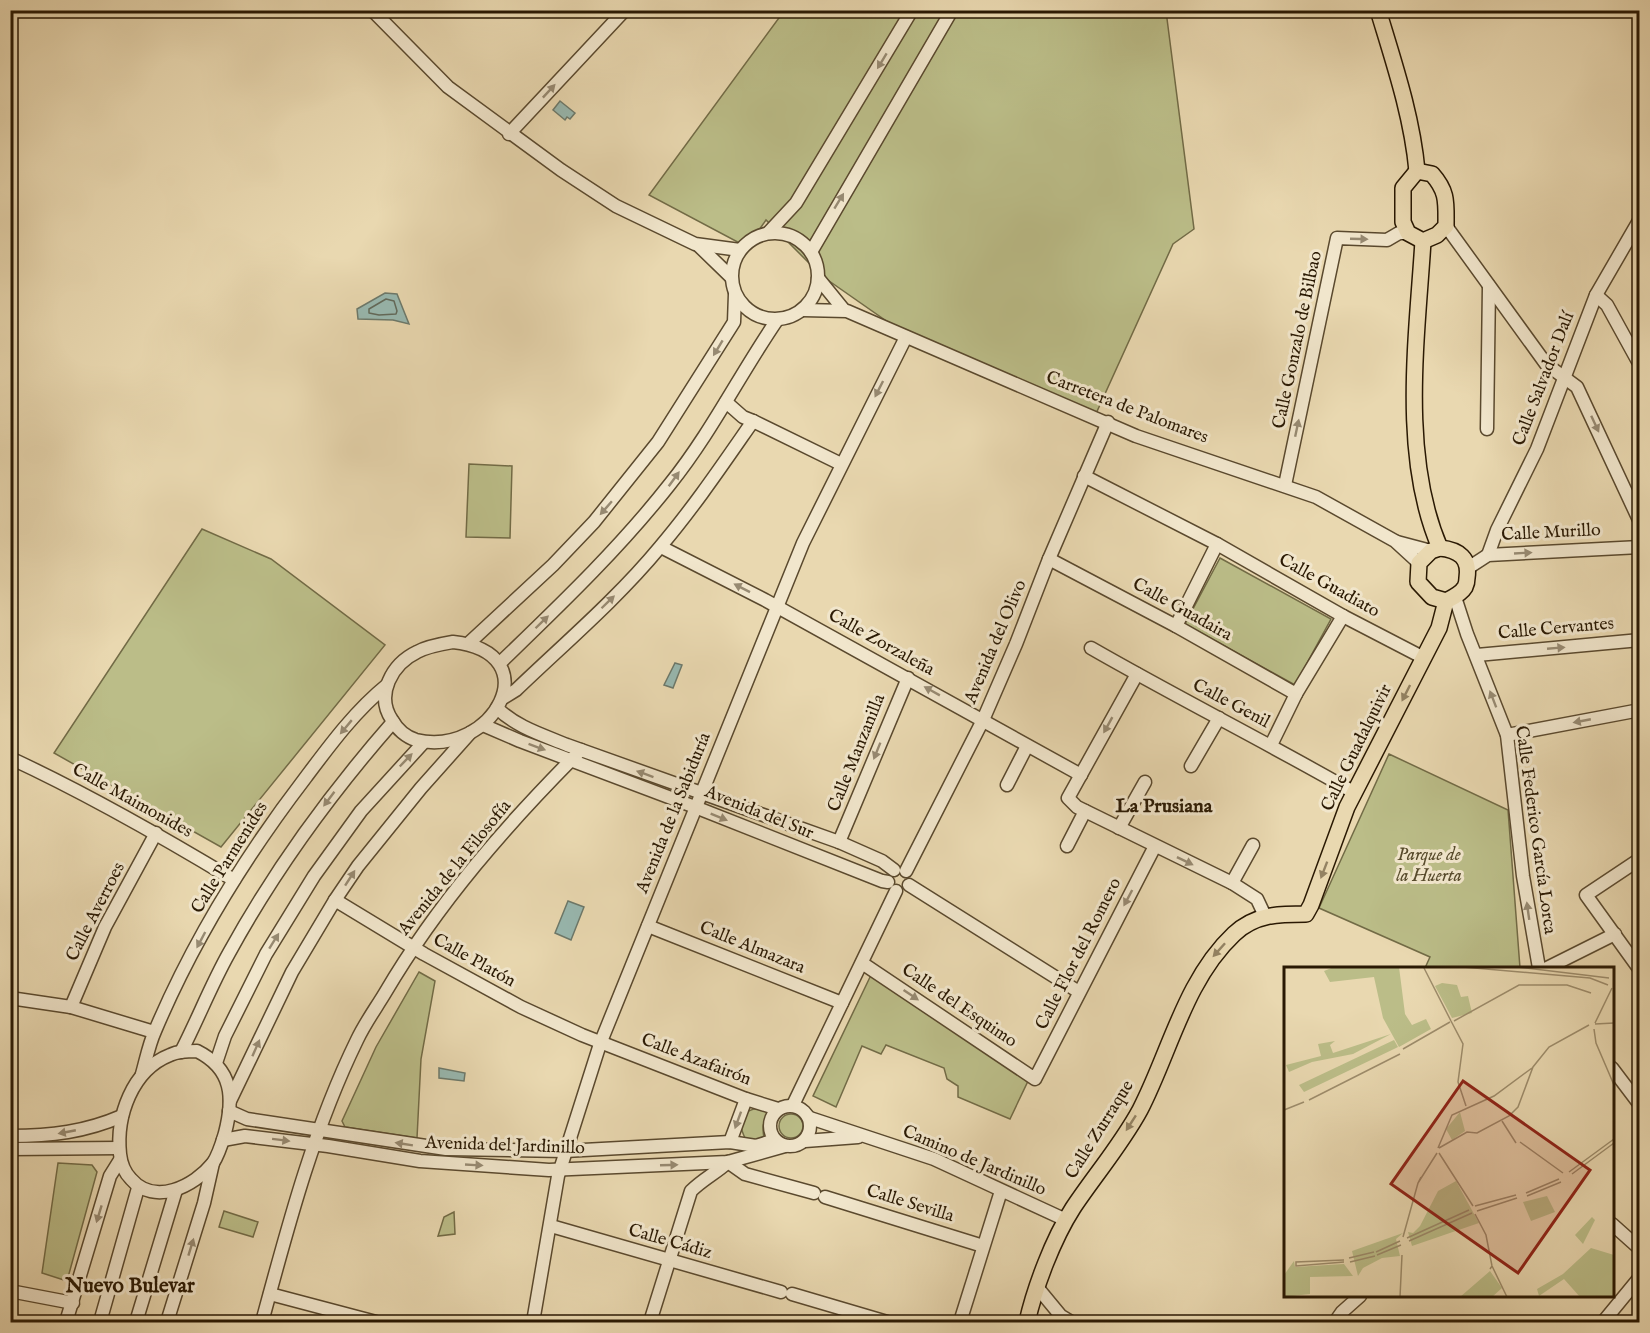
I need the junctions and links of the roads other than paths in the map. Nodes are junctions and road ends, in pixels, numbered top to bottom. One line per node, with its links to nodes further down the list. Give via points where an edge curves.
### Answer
1 (372, 10): 6 (street, via 448,87)
2 (626, 10): 6 (street, one-way to 2)
3 (912, 10): 9 (street, one-way to 9, via 796,203)
4 (952, 10): 14 (street, one-way to 4)
5 (1378, 10): 7 (main road, via 1414,137)
6 (509, 134): 12 (street, via 616,206)
7 (1417, 171): 10 (main road, via 1403,188 1403,222); 11 (main road, via 1432,174 1442,186 1446,202)
8 (1640, 219): 19 (street, Calle Salvador Dalí)
9 (768, 233): 13 (street, via 752,239); 14 (street, via 799,240)
10 (1408, 233): 11 (main road); 32 (street, Calle Gonzalo de Bilbao, one-way to 10, via 1337,238 1387,240)
11 (1435, 234): 17 (street, via 1457,242); 38 (main road, via 1414,393 1419,474)
12 (698, 245): 13 (street); 15 (street)
13 (740, 250): 15 (street)
14 (811, 252): 16 (street)
15 (731, 277): 18 (street)
16 (818, 278): 20 (street, via 816,290); 21 (street, Carretera de Palomares)
17 (1489, 286): 25 (street, via 1546,364); 29 (street)
18 (735, 294): 22 (street, via 745,308 760,317); 48 (street, one-way to 48, via 734,322 658,442 594,522)
19 (1596, 295): 24 (street, via 1607,305); 25 (street, Calle Salvador Dalí)
20 (803, 310): 21 (street, Carretera de Palomares); 22 (street)
21 (844, 310): 23 (street, Carretera de Palomares)
22 (777, 320): 26 (street)
23 (906, 337): 28 (street, Carretera de Palomares); 30 (street, Avenida de la Sabiduría, one-way to 30)
24 (1640, 364)
25 (1564, 376): 33 (street, one-way to 33, via 1577,387); 39 (street, Calle Salvador Dalí, via 1537,449)
26 (726, 402): 27 (street); 52 (street, one-way to 26, via 614,552 671,483)
27 (753, 421): 30 (street); 36 (street)
28 (1108, 422): 31 (street, Avenida del Olivo); 32 (street, Carretera de Palomares)
29 (1487, 429)
30 (841, 464): 44 (street, Avenida de la Sabiduría)
31 (1084, 476): 35 (street, Calle Guadiato); 40 (street, Avenida del Olivo)
32 (1285, 485): 34 (street, Carretera de Palomares, via 1316,497)
33 (1640, 522)
34 (1395, 541): 38 (street, Carretera de Palomares); 41 (street, Carretera de Palomares)
35 (1217, 544): 45 (street, Calle Guadiato); 46 (street)
36 (661, 547): 44 (street, Calle Zorzaleña, one-way to 36); 57 (street, one-way to 36)
37 (1640, 547): 39 (street, Calle Murillo, one-way to 37)
38 (1435, 549): 41 (main road); 42 (main road, via 1451,549 1461,555)
39 (1488, 555): 42 (street, Calle Murillo)
40 (1049, 559): 46 (street, Calle Guadaira); 60 (street, Avenida del Olivo)
41 (1419, 564): 43 (main road, via 1418,582 1431,597)
42 (1468, 568): 43 (main road, via 1466,586)
43 (1450, 599): 50 (street, Calle Federico García Lorca); 51 (main road, Calle Guadalquivir)
44 (776, 606): 54 (street, Calle Zorzaleña); 76 (street, Avenida de la Sabiduría)
45 (1343, 616): 51 (street, Calle Guadiato); 56 (street)
46 (1176, 626): 56 (street, Calle Guadaira)
47 (1640, 640): 50 (street, Calle Cervantes, one-way to 47)
48 (469, 643): 52 (street); 55 (street, via 453,642 417,652 392,673)
49 (1091, 648): 53 (street, Calle Genil)
50 (1476, 655): 64 (street, Calle Federico García Lorca, one-way to 50)
51 (1424, 658): 75 (main road, Calle Guadalquivir, one-way to 75)
52 (500, 663): 57 (street, via 505,684)
53 (1137, 674): 59 (street, Calle Genil); 72 (street, one-way to 72)
54 (908, 678): 60 (street, Calle Zorzaleña, one-way to 54); 81 (street, Calle Manzanilla, one-way to 81)
55 (387, 686): 61 (street, via 386,711); 87 (street, Calle Parmenides, one-way to 87, via 363,707 318,760)
56 (1296, 694): 66 (street)
57 (500, 703): 62 (street); 68 (street, Avenida del Sur, via 504,715 526,728)
58 (1640, 710): 64 (street, one-way to 64)
59 (1219, 718): 66 (street, Calle Genil); 71 (street)
60 (982, 720): 67 (street, Calle Zorzaleña); 86 (street, Avenida del Olivo)
61 (393, 722): 65 (street, via 411,739); 106 (street, one-way to 106, via 287,856 228,953)
62 (483, 725): 63 (street); 70 (street, Avenida del Sur, one-way to 70)
63 (470, 733): 65 (street, via 450,740); 91 (street, one-way to 63, via 421,788)
64 (1507, 735): 97 (street, Calle Federico García Lorca, one-way to 64)
65 (424, 742): 107 (street, one-way to 65, via 225,1036 266,954 314,876 361,811)
66 (1271, 745): 75 (street, Calle Genil)
67 (1027, 746): 72 (street, Calle Zorzaleña); 74 (street)
68 (581, 750): 70 (street, Avenida de la Filosofía); 76 (street, Avenida del Sur, one-way to 68)
69 (10, 758): 80 (street, Calle Maimonides, via 64,782)
70 (571, 760): 77 (street, Avenida del Sur); 95 (street, Avenida de la Filosofía, via 479,860)
71 (1191, 766)
72 (1081, 775): 78 (street, via 1068,798)
73 (1145, 782): 79 (street)
74 (1007, 785)
75 (1355, 793): 92 (main road, Calle Guadalquivir, one-way to 92, via 1306,914)
76 (700, 794): 77 (street, Avenida de la Sabiduría); 81 (street, Avenida del Sur)
77 (695, 807): 90 (street, Avenida del Sur, one-way to 90); 93 (street, Avenida de la Sabiduría)
78 (1085, 811): 79 (street); 83 (street)
79 (1119, 828): 84 (street)
80 (156, 833): 87 (street, Calle Maimonides); 103 (street, Calle Averroes, via 105,927)
81 (839, 842): 86 (street, Avenida del Sur)
82 (1253, 845): 88 (street)
83 (1067, 846)
84 (1155, 846): 88 (street, one-way to 88); 100 (street, Calle Flor del Romero, one-way to 100)
85 (1640, 859): 94 (street, via 1586,895)
86 (900, 870): 89 (street, via 909,875); 90 (street, via 890,873)
87 (234, 880): 104 (street, Calle Parmenides, one-way to 104)
88 (1232, 884): 92 (street, via 1257,899)
89 (909, 885): 90 (street, via 901,891); 100 (street)
90 (892, 886): 96 (street)
91 (335, 900): 95 (street, Calle Platón); 113 (street, one-way to 91, via 292,972)
92 (1265, 916): 135 (main road, Calle Zurraque, one-way to 135, via 1234,933 1207,964 1139,1110)
93 (648, 926): 102 (street, Calle Almazara); 105 (street, Avenida de la Sabiduría)
94 (1615, 934): 98 (street); 99 (street)
95 (412, 947): 105 (street, Calle Platón, via 521,1007); 118 (street, Avenida de la Filosofía, via 358,1038)
96 (862, 963): 102 (street); 110 (street, Calle del Esquimo, one-way to 110)
97 (1539, 967)
98 (1551, 967)
99 (1640, 970)
100 (1079, 992): 110 (street, Calle Flor del Romero)
101 (10, 998): 103 (street)
102 (842, 1004): 114 (street)
103 (70, 1007): 104 (street)
104 (154, 1032): 109 (street, Calle Parmenides)
105 (600, 1044): 111 (street, Calle Azafairón); 127 (street, Avenida de la Sabiduría)
106 (181, 1052): 107 (street, via 197,1051); 109 (street, via 156,1062)
107 (216, 1063): 113 (street, via 226,1080)
108 (1614, 1071): 112 (street)
109 (142, 1074): 116 (street)
110 (1035, 1079)
111 (746, 1098): 115 (street, Calle Azafairón); 123 (street, one-way to 123)
112 (1639, 1103)
113 (230, 1106): 118 (street, Avenida del Jardinillo, via 247,1119); 121 (street)
114 (793, 1106): 115 (street); 117 (street)
115 (778, 1109): 124 (street, via 771,1120 771,1134)
116 (122, 1116): 119 (street, one-way to 119, via 96,1127 59,1134); 128 (street)
117 (810, 1118): 120 (street); 122 (street)
118 (319, 1130): 125 (street, Avenida de la Filosofía); 127 (street, Avenida del Jardinillo, one-way to 118, via 446,1149)
119 (10, 1136)
120 (868, 1137): 122 (street); 134 (street, Camino de Jardinillo, via 934,1159)
121 (223, 1140): 125 (street, Avenida del Jardinillo, one-way to 125, via 245,1136); 130 (street)
122 (805, 1140): 124 (street, via 799,1144)
123 (730, 1142): 124 (street, Avenida del Jardinillo, via 756,1146); 127 (street, Avenida del Jardinillo)
124 (780, 1143): 129 (street, Avenida del Jardinillo)
125 (313, 1145): 131 (street, Avenida del Jardinillo, one-way to 131, via 420,1161); 144 (street, Avenida de la Filosofía)
126 (10, 1149): 128 (street)
127 (565, 1151): 131 (street, Avenida de la Sabiduría)
128 (120, 1154): 132 (street, via 127,1175); 146 (street, one-way to 146)
129 (728, 1162): 131 (street, Avenida del Jardinillo, one-way to 129); 138 (street, Calle Sevilla, via 745,1174); 140 (street, via 691,1191)
130 (213, 1163): 133 (street); 150 (street, one-way to 130)
131 (560, 1169): 136 (street, Avenida de la Sabiduría)
132 (138, 1188): 133 (street, via 161,1193); 148 (street)
133 (176, 1190): 149 (street)
134 (1001, 1191): 135 (street, Camino de Jardinillo); 138 (street)
135 (1066, 1220): 142 (main road, Calle Zurraque)
136 (551, 1226): 140 (street, Calle Cádiz); 153 (street, Avenida de la Sabiduría)
137 (1614, 1226): 139 (street)
138 (983, 1246): 156 (street)
139 (1640, 1249)
140 (669, 1261): 154 (street); 155 (street, Calle Cádiz)
141 (1640, 1277): 160 (street)
142 (1036, 1287): 157 (main road, Calle Zurraque); 158 (street)
143 (10, 1291): 146 (street)
144 (270, 1294): 151 (street, Avenida de la Filosofía); 152 (street)
145 (1359, 1297): 159 (street)
146 (73, 1303): 147 (street)
147 (66, 1323)
148 (100, 1323)
149 (136, 1323)
150 (167, 1323)
151 (262, 1323)
152 (376, 1323)
153 (533, 1323)
154 (650, 1323)
155 (887, 1323)
156 (960, 1323)
157 (1027, 1323)
158 (1071, 1323)
159 (1335, 1323)
160 (1603, 1323)

